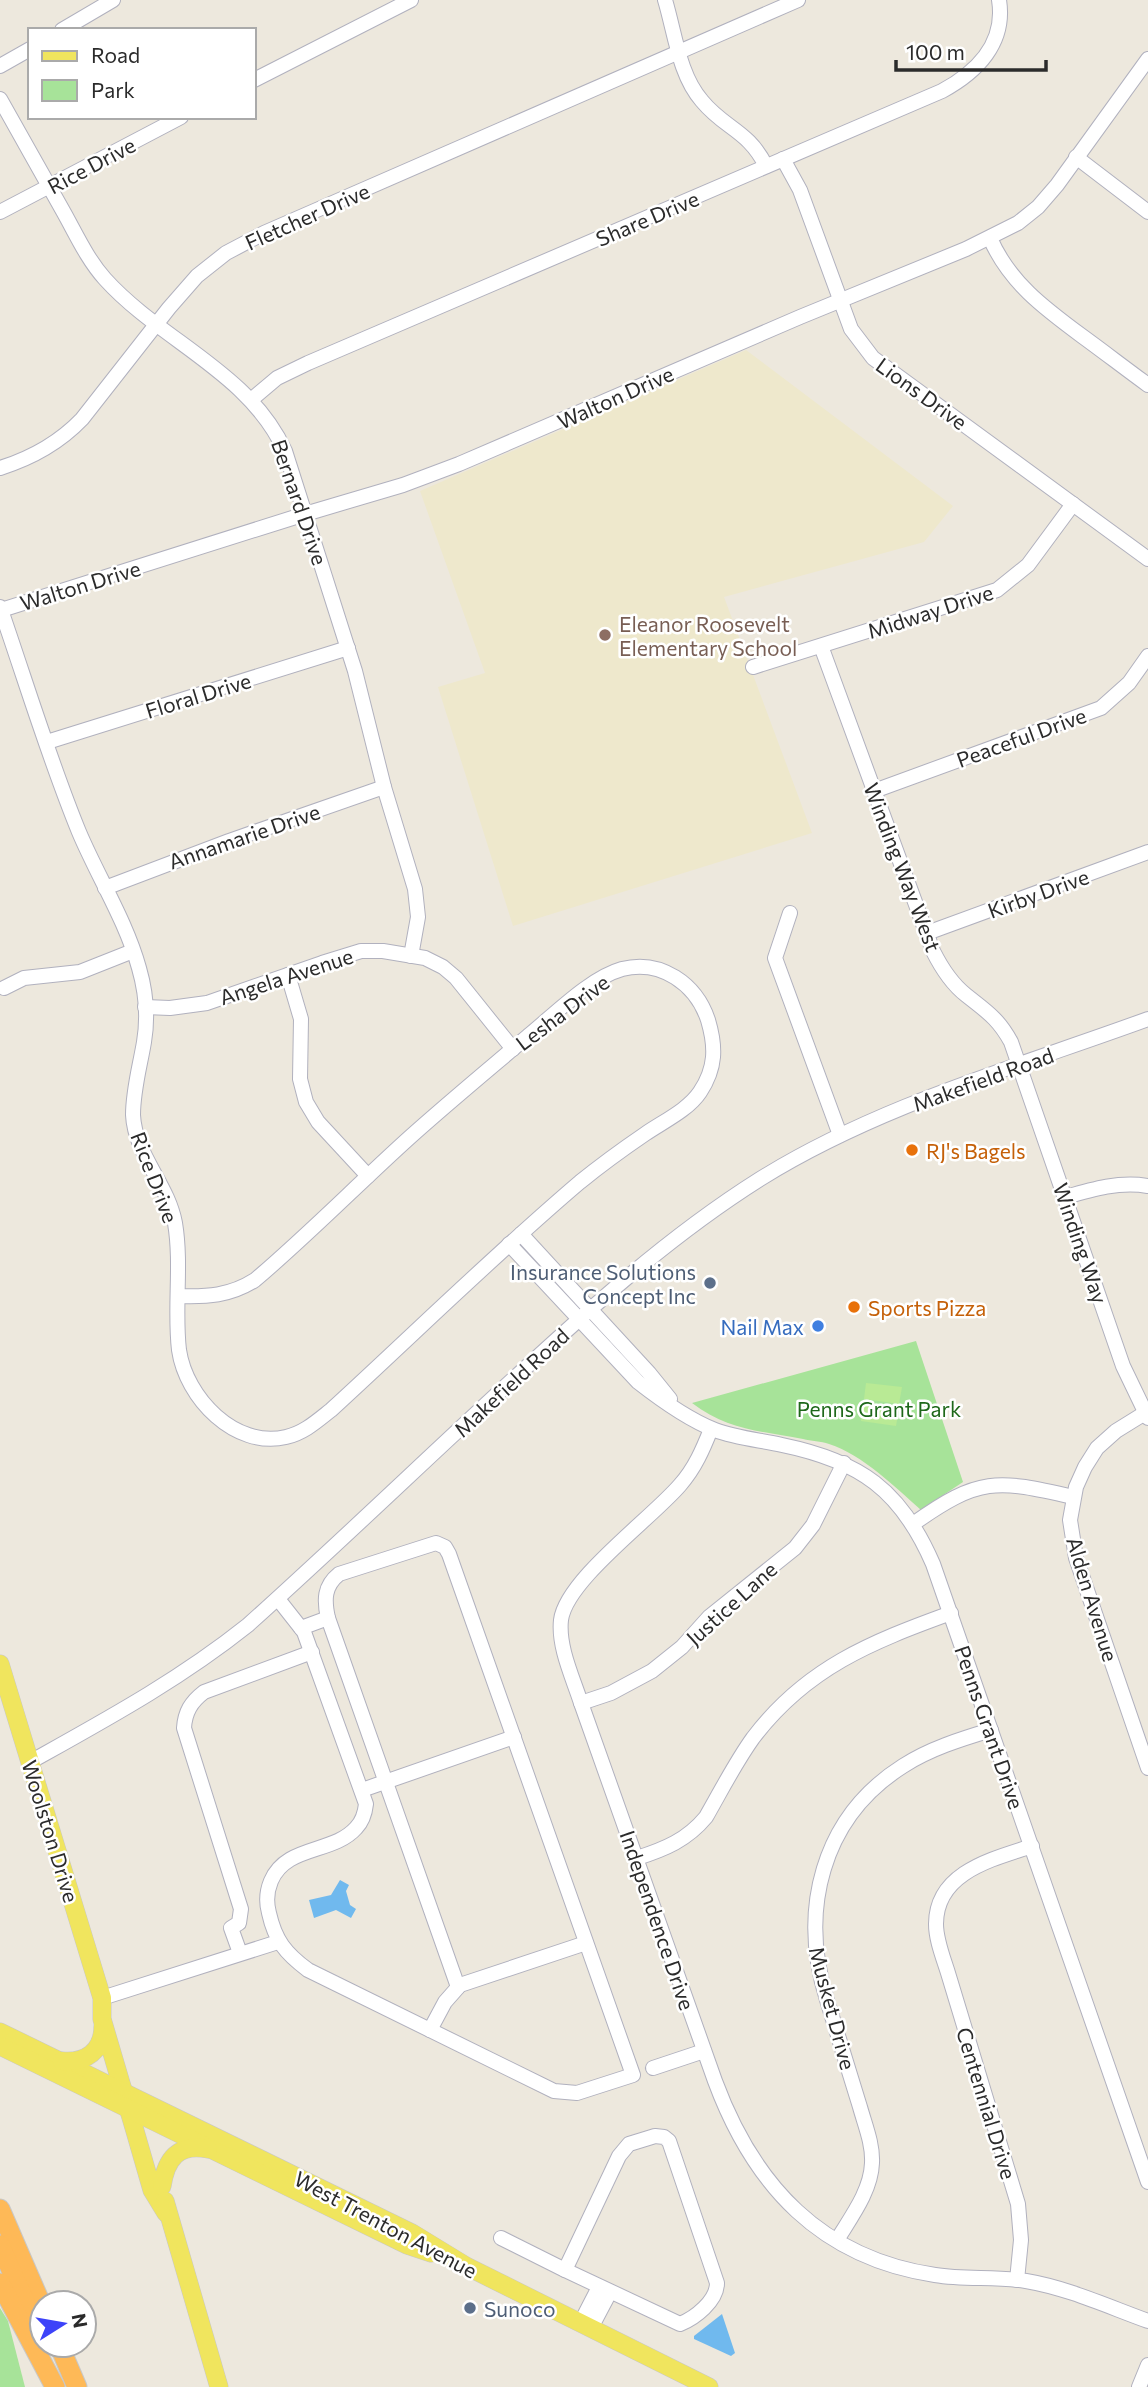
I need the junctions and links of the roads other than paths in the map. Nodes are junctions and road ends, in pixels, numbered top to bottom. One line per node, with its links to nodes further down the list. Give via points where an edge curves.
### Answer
1 (113, 0): 6 (street)
2 (411, 0): 11 (street)
3 (665, 0): 8 (street)
4 (798, 0): 8 (street, Fletcher Drive)
5 (999, 0): 15 (street, Share Drive, via 1000,18 992,44 965,78)
6 (65, 28)
7 (28, 50): 10 (street)
8 (680, 51): 16 (street, via 692,89 752,143); 22 (street, Fletcher Drive, via 246,242 203,271)
9 (1148, 59): 14 (street, Walton Drive)
10 (0, 66)
11 (256, 79)
12 (0, 99): 17 (street, Bernard Drive)
13 (177, 119): 17 (street, Rice Drive)
14 (1076, 158): 19 (street); 20 (street, Walton Drive, via 1038,207)
15 (783, 159): 16 (street, Share Drive); 21 (street, Lions Drive, via 800,190)
16 (766, 166): 24 (street, Share Drive, via 308,363 277,378)
17 (49, 187): 18 (street, Rice Drive); 22 (street, Bernard Drive, via 96,268)
18 (0, 212)
19 (1148, 212)
20 (990, 238): 21 (street, Walton Drive); 23 (street, via 1023,289)
21 (840, 300): 26 (street, Lions Drive, via 851,329 873,358); 27 (street, Walton Drive, via 459,464)
22 (158, 324): 24 (street, Bernard Drive); 25 (street, Fletcher Drive, via 69,433 43,451)
23 (1148, 385)
24 (251, 400): 27 (street, Bernard Drive, via 277,433)
25 (0, 468)
26 (1073, 504): 28 (street, Lions Drive); 30 (street, Midway Drive, via 1028,565 997,590)
27 (305, 514): 29 (street, Walton Drive); 31 (street, Bernard Drive)
28 (1148, 559)
29 (0, 608): 34 (street, Rice Drive)
30 (821, 646): 33 (street, Midway Drive); 36 (street, Winding Way West)
31 (348, 648): 34 (street, Floral Drive); 35 (street, Bernard Drive)
32 (1148, 656): 36 (street, Peaceful Drive, via 1129,683 1101,708)
33 (753, 667)
34 (47, 742): 38 (street, Rice Drive)
35 (384, 787): 38 (street, Annamarie Drive); 42 (street, Bernard Drive, via 417,905)
36 (874, 790): 40 (street, Winding Way West)
37 (1148, 852): 40 (street, Kirby Drive)
38 (105, 888): 41 (street, Rice Drive)
39 (790, 913): 49 (street, via 775,958)
40 (927, 933): 48 (street, Winding Way West, via 941,966 1003,1027)
41 (133, 951): 44 (street, via 80,972 24,978); 45 (street, Rice Drive)
42 (411, 956): 43 (street, Angela Avenue, via 361,951); 47 (street, Angela Avenue, via 435,962 456,978)
43 (288, 975): 45 (street, Angela Avenue, via 207,1003); 50 (street, via 301,1019 300,1079 306,1102 318,1122)
44 (4, 988)
45 (145, 1007): 55 (street, Rice Drive, via 134,1127 171,1207)
46 (1148, 1019): 48 (street, Makefield Road)
47 (513, 1049): 50 (street, Lesha Drive); 53 (street, Lesha Drive, via 607,975 650,967 676,977 694,994 713,1036 714,1056 710,1074 693,1100 621,1150)
48 (1020, 1066): 49 (street, Makefield Road); 52 (street, Winding Way)
49 (840, 1135): 56 (street, Makefield Road, via 731,1198)
50 (369, 1176): 55 (street, Lesha Drive, via 255,1280 223,1295)
51 (1148, 1186): 52 (street, via 1107,1186)
52 (1066, 1197): 57 (street, Winding Way, via 1123,1366)
53 (521, 1234): 54 (street, Rice Drive); 56 (street)
54 (509, 1244): 55 (street, Rice Drive, via 331,1410 302,1432 277,1439 240,1433 205,1404 183,1369); 56 (street)
55 (178, 1296)
56 (584, 1314): 58 (street, Penns Grant Drive, via 638,1382); 62 (street, Makefield Road)
57 (1147, 1415): 60 (street, Alden Avenue, via 1116,1431 1097,1448)
58 (711, 1429): 59 (street, Penns Grant Drive); 68 (street, Independence Drive, via 681,1484 569,1598 561,1631)
59 (844, 1463): 61 (street, Penns Grant Drive, via 878,1485); 68 (street, Justice Lane, via 813,1525 795,1548 709,1617 652,1671)
60 (1073, 1497): 61 (street, via 1011,1484 986,1486 953,1497); 72 (street, Alden Avenue, via 1070,1520 1076,1558)
61 (913, 1524): 63 (street, Penns Grant Drive)
62 (278, 1599): 65 (street); 71 (street, Makefield Road, via 187,1671)
63 (951, 1613): 69 (street, Penns Grant Drive); 76 (street, via 857,1650 801,1688 755,1736 696,1829 672,1845)
64 (328, 1618): 65 (street); 70 (street, via 327,1589 339,1574 428,1544 441,1544 449,1554); 73 (street)
65 (301, 1628): 66 (street)
66 (312, 1652): 74 (street); 79 (street, via 204,1692 184,1717 241,1909 239,1923 231,1928)
67 (0, 1664): 71 (main road, Woolston Drive)
68 (582, 1703): 76 (street, Independence Drive)
69 (991, 1730): 75 (street, Penns Grant Drive); 96 (street, Musket Drive, via 916,1758 890,1774 852,1814 822,1870 814,1924 817,1958 872,2162 861,2199)
70 (514, 1737): 73 (street); 78 (street)
71 (30, 1762): 81 (main road, Woolston Drive)
72 (1148, 1768)
73 (385, 1781): 74 (street); 80 (street)
74 (362, 1790): 77 (street, via 366,1804 355,1830 291,1858 272,1879 266,1903)
75 (1032, 1846): 91 (street, Penns Grant Drive); 100 (street, Centennial Drive, via 963,1874 943,1898 936,1922 1018,2204)
76 (637, 1858): 86 (street, Independence Drive)
77 (278, 1942): 79 (street); 83 (street, via 307,1970)
78 (586, 1942): 80 (street); 83 (street, via 633,2075 564,2094)
79 (240, 1953): 81 (street)
80 (458, 1987): 83 (street)
81 (102, 1998): 82 (main road, Woolston Drive); 89 (main road, Woolston Drive, via 113,2016)
82 (102, 2019): 87 (main road, via 102,2041 93,2054); 89 (main road, Woolston Drive)
83 (430, 2030)
84 (0, 2032): 87 (main road)
85 (0, 2046): 89 (main road)
86 (704, 2051): 88 (street); 96 (street, Independence Drive, via 726,2111 770,2184 803,2217)
87 (58, 2060): 89 (main road)
88 (653, 2068)
89 (133, 2104): 90 (main road); 92 (main road); 94 (main road, via 152,2190); 98 (main road, West Trenton Avenue, via 412,2233)
90 (212, 2150): 92 (main road, via 194,2148 178,2153 167,2166); 98 (main road, via 407,2245)
91 (1148, 2182)
92 (162, 2186): 94 (main road)
93 (0, 2209): 102 (highway)
94 (166, 2213): 113 (main road)
95 (501, 2238): 99 (street)
96 (837, 2240): 100 (street, Independence Drive, via 865,2256 909,2271)
97 (0, 2245): 104 (highway)
98 (461, 2264): 106 (main road, West Trenton Avenue)
99 (565, 2270): 103 (street); 103 (street, via 625,2148 649,2137 664,2137 716,2275 717,2290 713,2299 680,2325)
100 (1017, 2280): 105 (street, via 1046,2285)
101 (0, 2283): 110 (highway)
102 (35, 2289)
103 (604, 2289): 106 (street)
104 (28, 2309)
105 (1148, 2321)
106 (586, 2325): 114 (main road, West Trenton Avenue)
107 (49, 2359): 111 (highway)
108 (65, 2359): 112 (highway)
109 (1148, 2365): 115 (street)
110 (55, 2387)
111 (61, 2387)
112 (77, 2387)
113 (219, 2387)
114 (709, 2387)
115 (1139, 2387)

